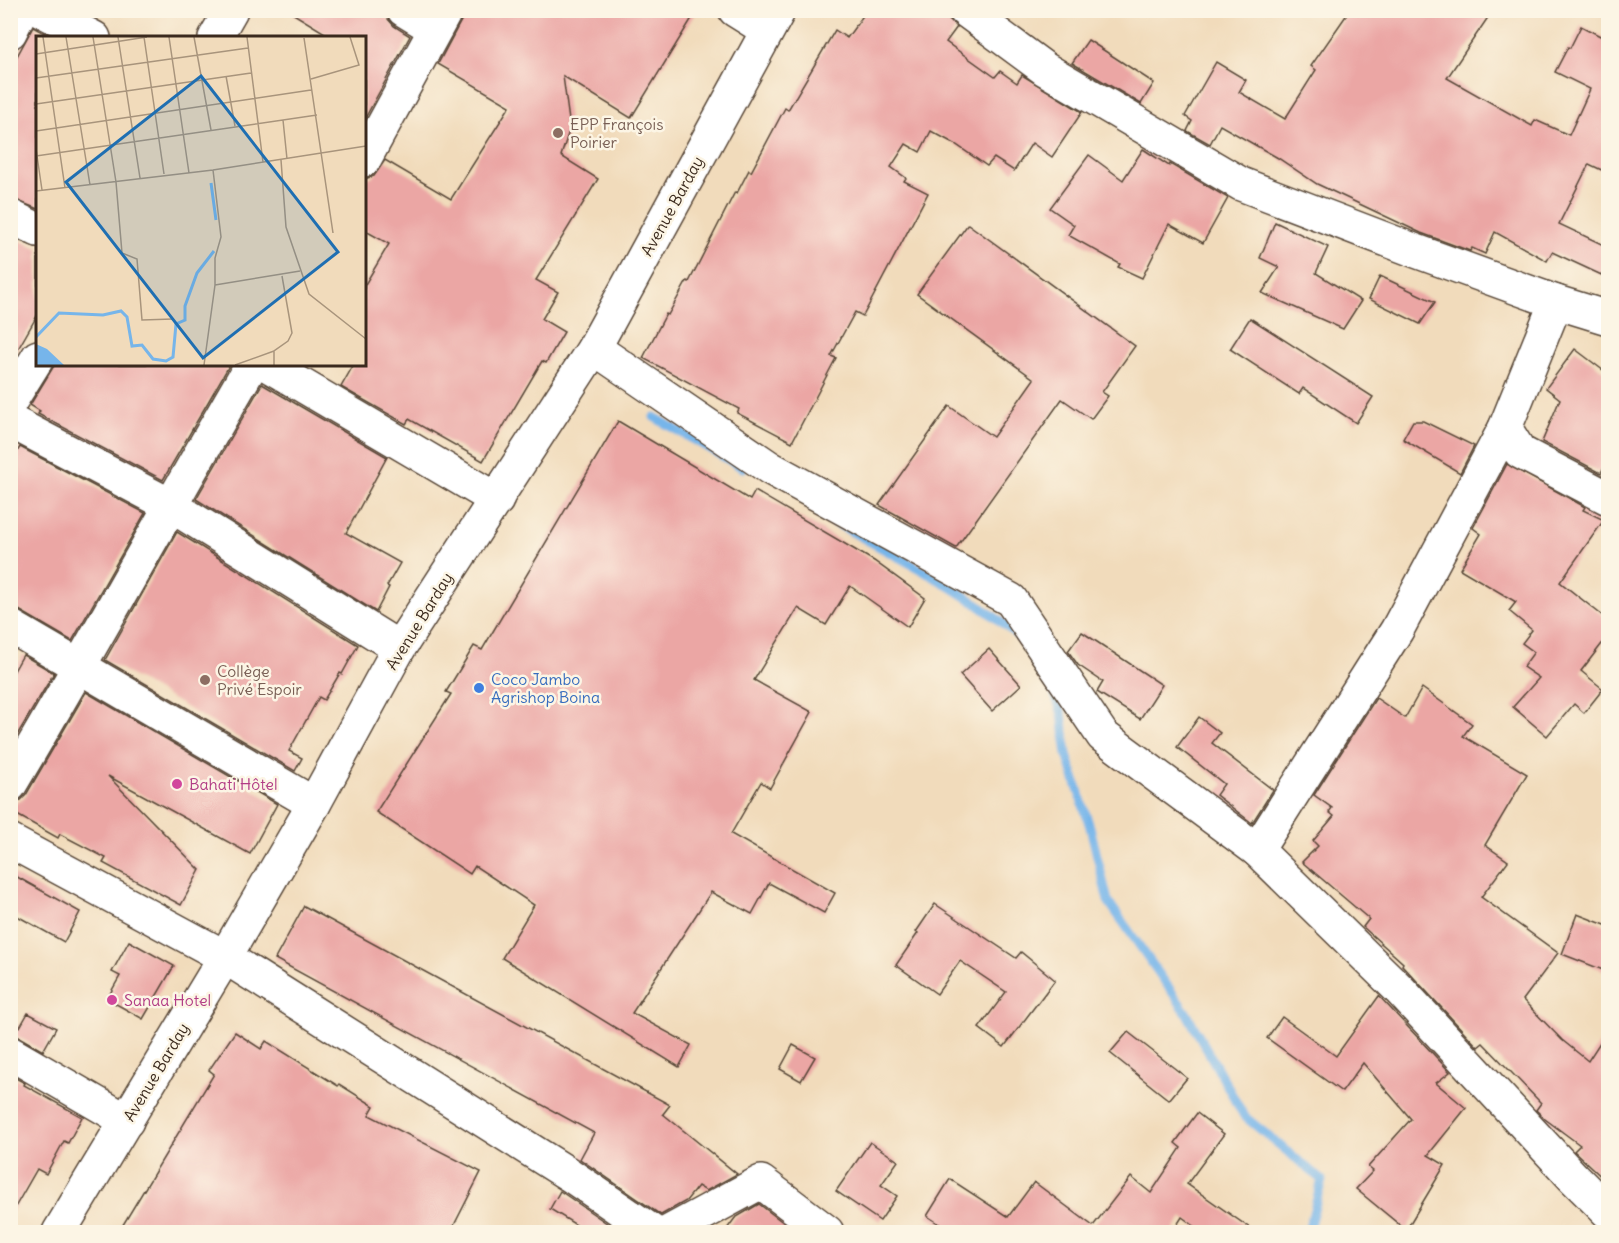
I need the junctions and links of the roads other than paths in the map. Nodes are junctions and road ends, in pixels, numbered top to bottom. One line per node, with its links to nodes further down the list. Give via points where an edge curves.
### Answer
1 (21, 10): 9 (street)
2 (41, 10): 10 (street)
3 (231, 10): 11 (street)
4 (404, 10): 7 (street)
5 (735, 10): 8 (street)
6 (965, 10): 15 (street, via 1044,69 1241,184)
7 (440, 20): 12 (street)
8 (773, 20): 17 (street, Avenue Barday)
9 (10, 33)
10 (90, 36)
11 (216, 36)
12 (366, 156)
13 (10, 216): 14 (street)
14 (36, 229)
15 (1556, 302): 16 (street); 23 (street)
16 (1608, 318)
17 (594, 348): 25 (street, Avenue Barday); 33 (street, via 770,468 1011,600 1103,735)
18 (36, 360): 21 (street)
19 (251, 366): 26 (street)
20 (269, 366): 25 (street)
21 (10, 402)
22 (10, 420): 26 (street)
23 (1505, 428): 24 (street, via 1520,452); 33 (street, via 1397,630)
24 (1608, 498)
25 (497, 500): 28 (street, Avenue Barday)
26 (170, 505): 28 (street); 29 (street)
27 (10, 626): 29 (street)
28 (399, 648): 31 (street, Avenue Barday)
29 (80, 668): 30 (street); 31 (street)
30 (10, 784)
31 (314, 804): 34 (street, Avenue Barday)
32 (10, 841): 34 (street)
33 (1257, 850): 37 (street, via 1399,989)
34 (225, 957): 36 (street, Avenue Barday); 39 (street, via 570,1175)
35 (10, 1053): 36 (street)
36 (127, 1121): 38 (street, Avenue Barday)
37 (1608, 1212)
38 (59, 1233)
39 (653, 1233)
40 (669, 1233): 41 (street, via 761,1182)
41 (827, 1233)

